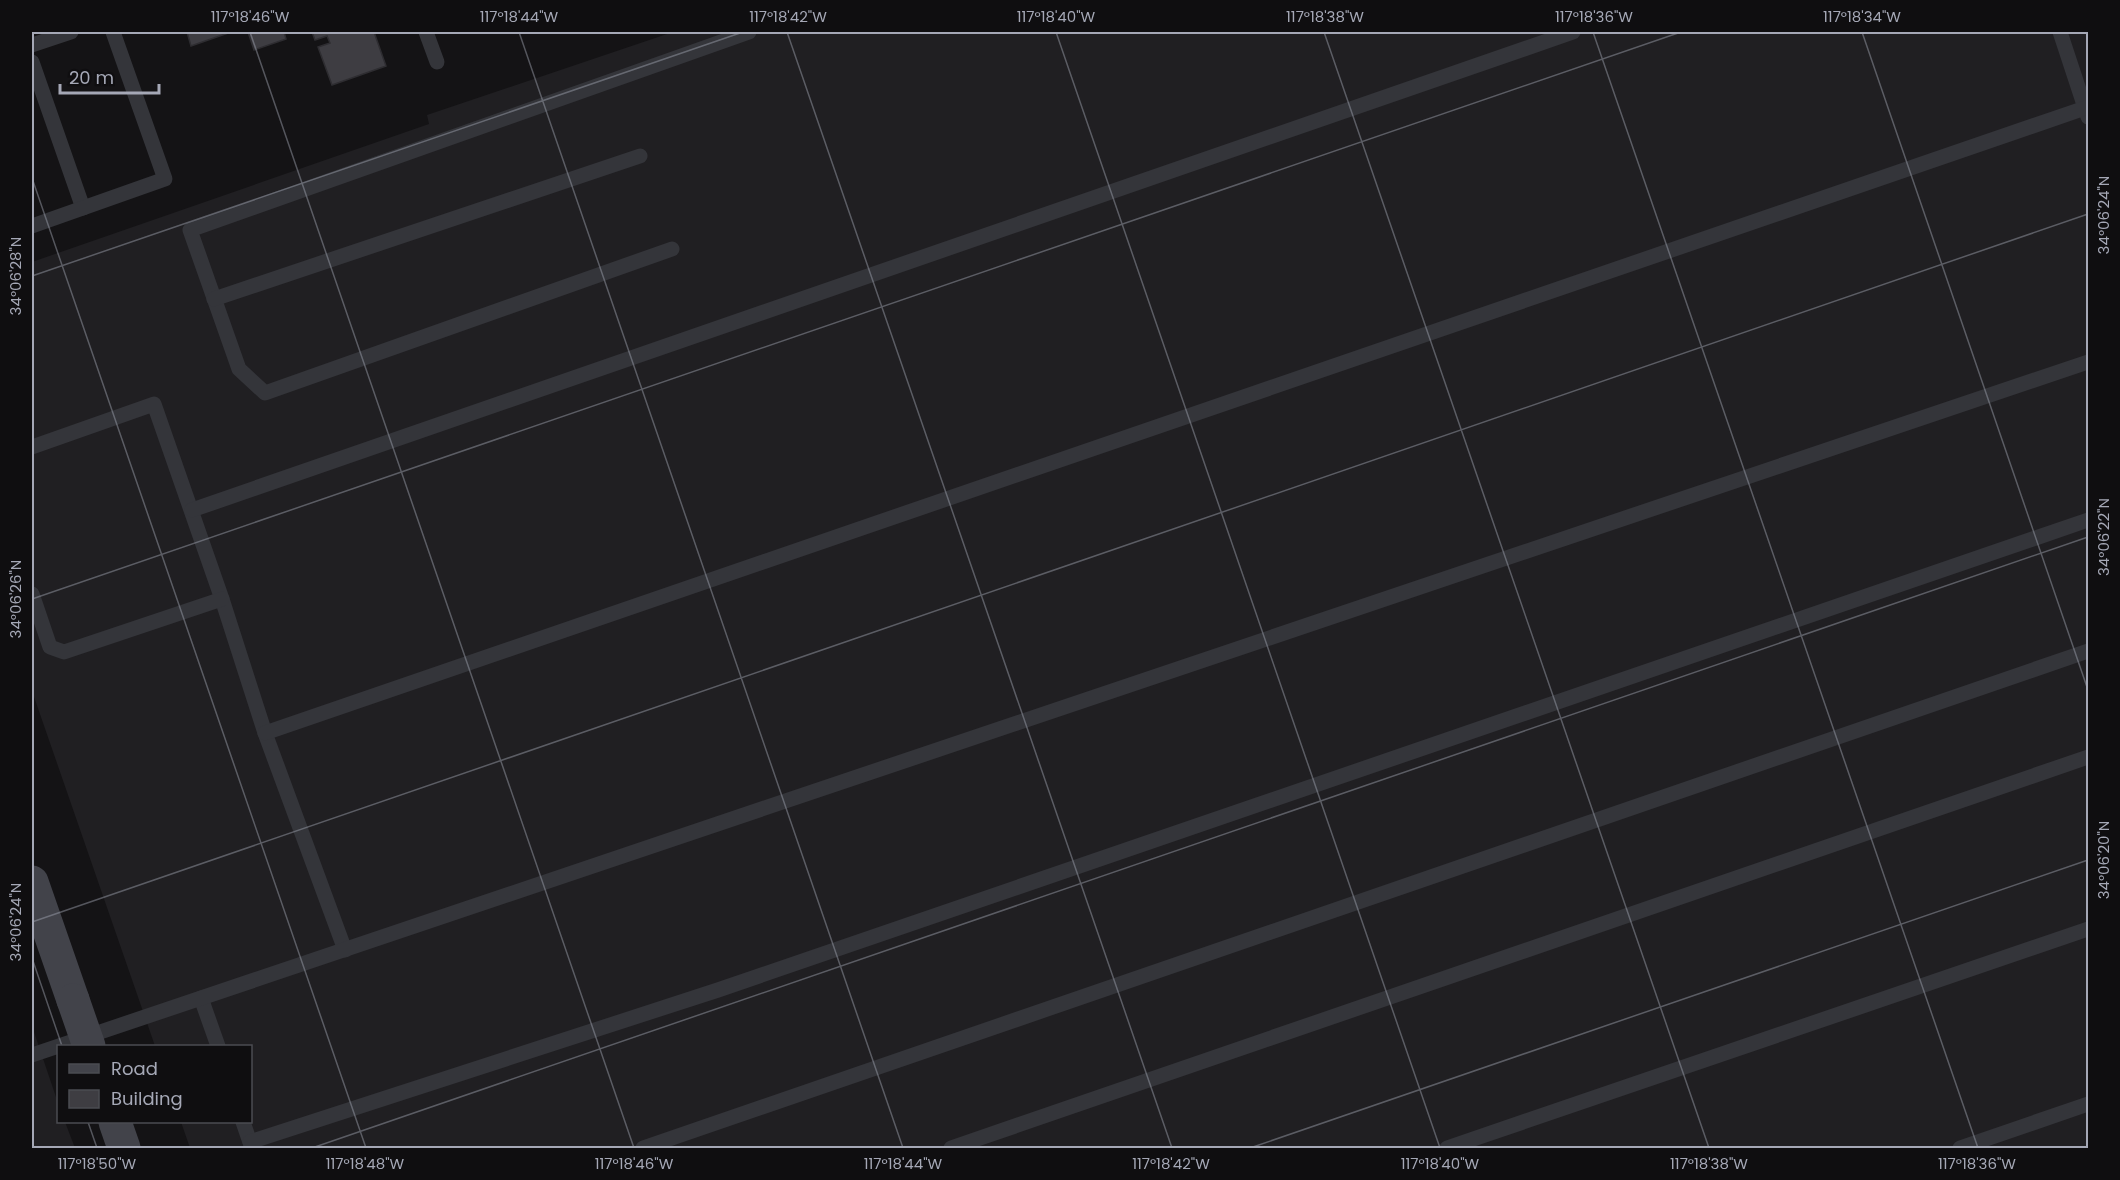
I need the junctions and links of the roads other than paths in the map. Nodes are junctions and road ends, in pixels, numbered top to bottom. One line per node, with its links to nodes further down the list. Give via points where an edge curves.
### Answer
1 (71, 32): 7 (lane)
2 (113, 32): 12 (lane, via 165,179)
3 (426, 32): 9 (lane)
4 (749, 32): 15 (lane, via 190,231)
5 (1573, 32): 18 (lane)
6 (2060, 32): 10 (lane)
7 (32, 45)
8 (32, 62): 12 (lane)
9 (437, 62)
10 (2088, 111): 23 (lane)
11 (640, 156): 15 (lane)
12 (83, 208): 13 (lane)
13 (32, 226)
14 (672, 249): 15 (lane, via 265,393 239,369)
15 (214, 299)
16 (2088, 362): 27 (lane)
17 (32, 447): 18 (lane, via 154,404)
18 (192, 510): 21 (lane)
19 (2088, 520): 37 (lane, via 774,971)
20 (32, 594): 21 (lane, via 50,647 64,652)
21 (222, 599): 23 (lane)
22 (2088, 651): 39 (lane)
23 (265, 733): 27 (lane)
24 (2088, 758): 40 (lane)
25 (32, 882): 30 (main road, bridge)
26 (2088, 929): 41 (lane)
27 (345, 950): 28 (lane)
28 (201, 998): 29 (lane); 31 (lane)
29 (64, 1045)
30 (88, 1045)
31 (217, 1045)
32 (57, 1047): 33 (lane)
33 (32, 1056)
34 (2088, 1104): 42 (lane)
35 (115, 1123): 38 (main road)
36 (243, 1123): 37 (lane)
37 (251, 1145)
38 (124, 1149)
39 (643, 1149)
40 (951, 1149)
41 (1447, 1149)
42 (1960, 1149)

